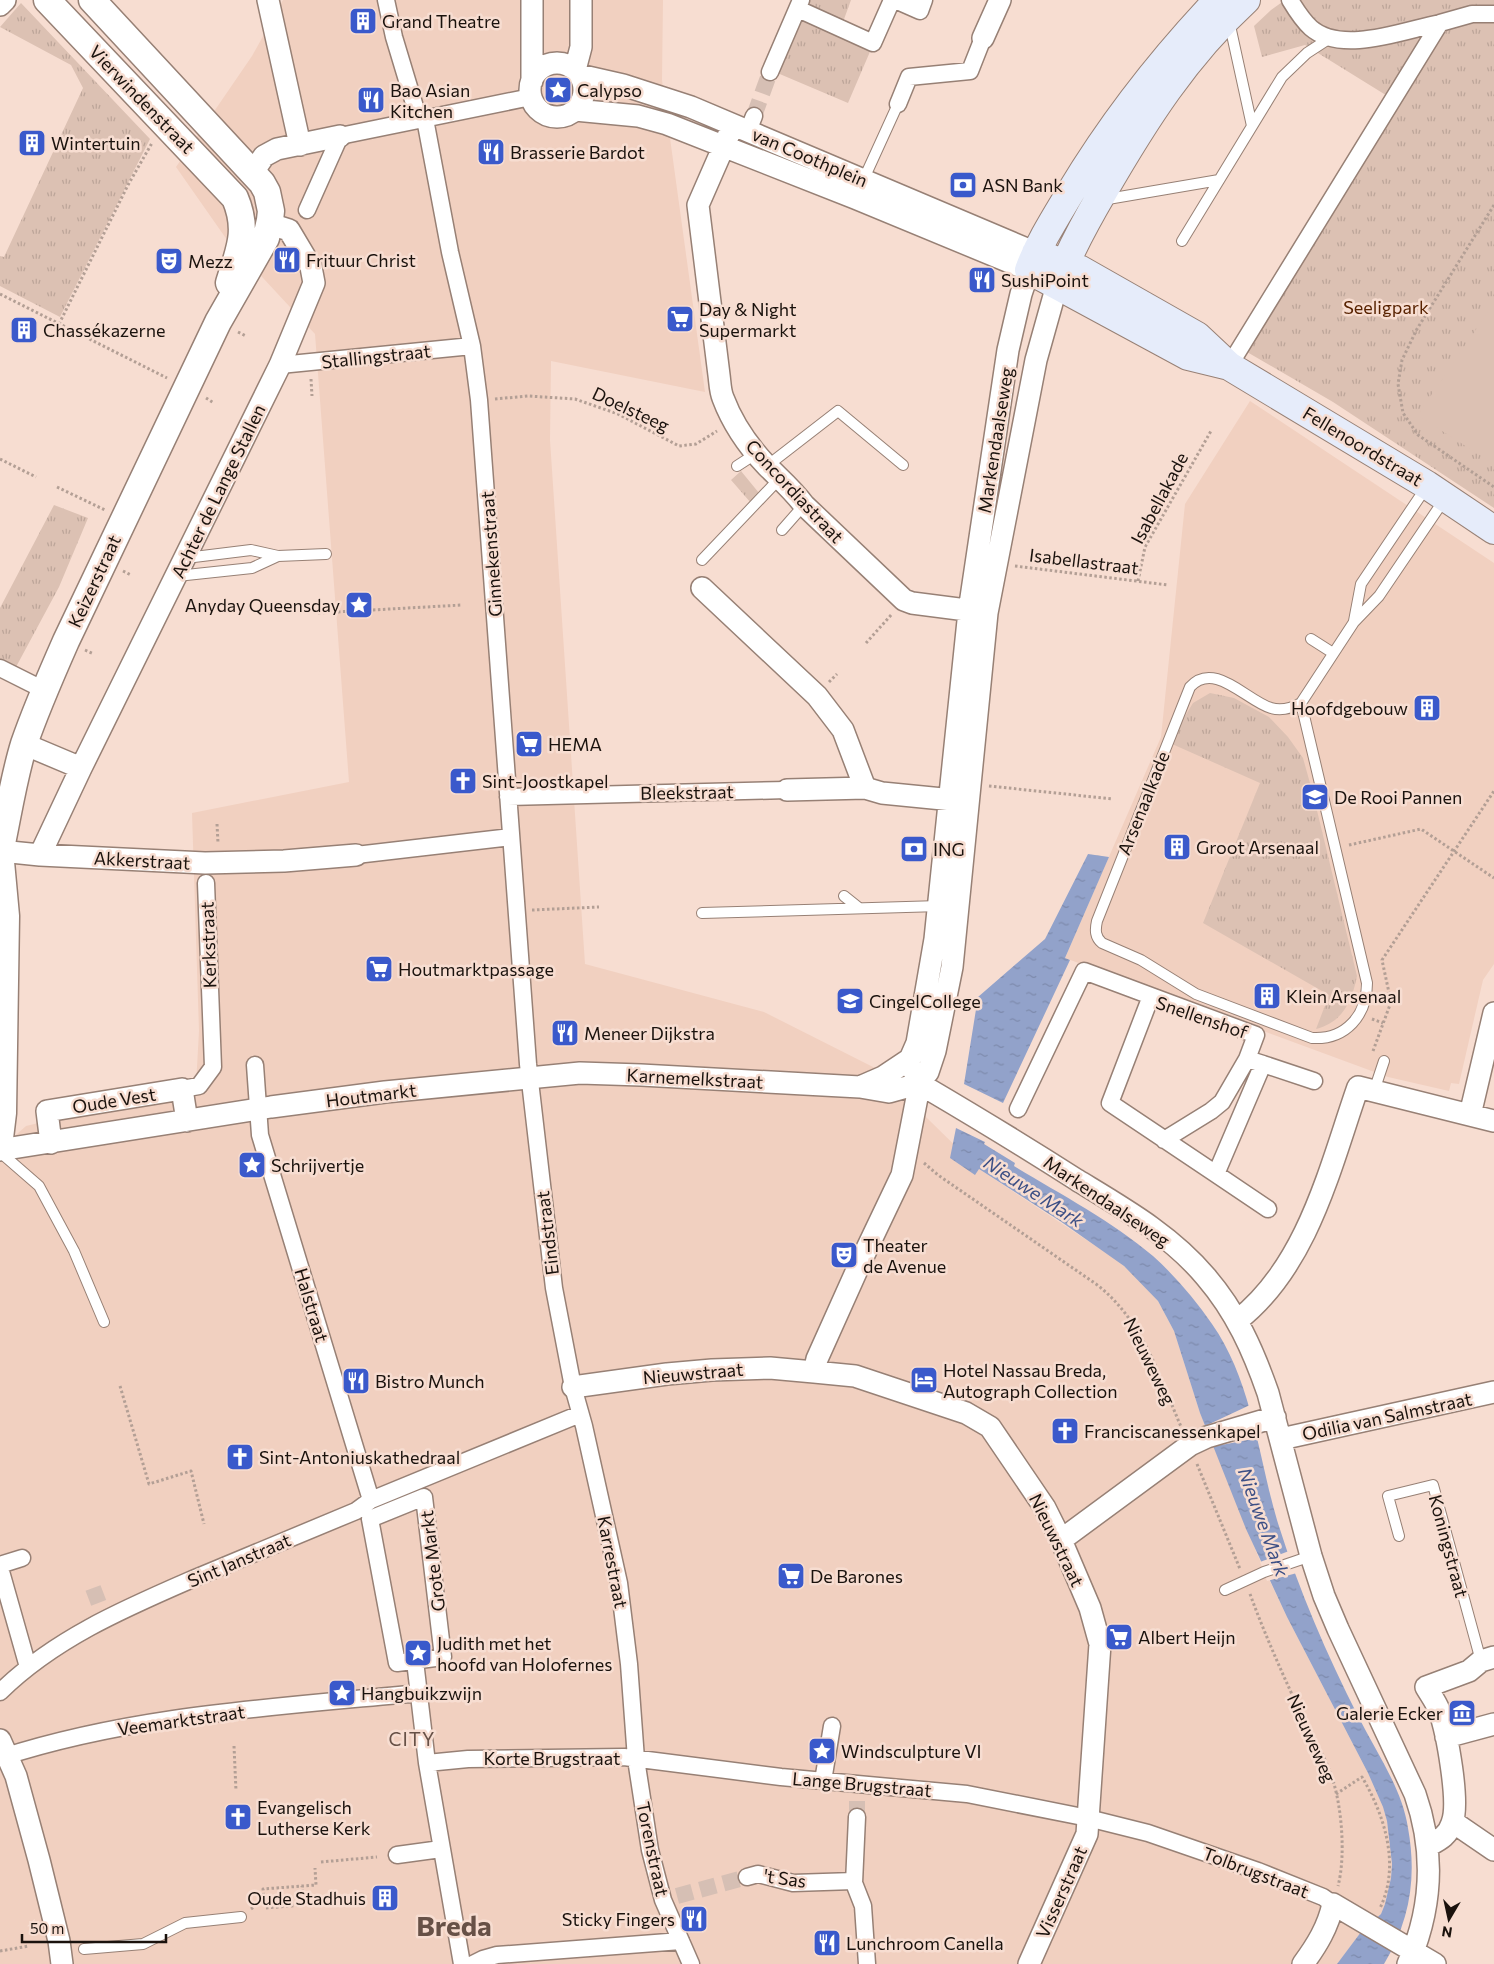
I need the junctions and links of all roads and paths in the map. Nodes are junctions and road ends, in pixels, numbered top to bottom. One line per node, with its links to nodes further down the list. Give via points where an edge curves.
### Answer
1 (5, 0): 13 (street)
2 (47, 0): 26 (street, Vierwindenstraat)
3 (92, 0): 32 (street, Vierwindenstraat)
4 (268, 0): 30 (street)
5 (386, 0): 24 (street, via 394,37)
6 (532, 0): 21 (street)
7 (581, 0): 19 (street, via 581,47)
8 (894, 0): 9 (street, via 920,11); 12 (street, via 873,43)
9 (924, 0)
10 (1000, 0): 17 (street)
11 (1290, 0): 18 (street, via 1313,29)
12 (799, 4): 20 (street)
13 (0, 5)
14 (1231, 6): 27 (lane); 29 (main road, Markendaalseweg, via 1170,52)
15 (1494, 14): 16 (street, via 1472,14)
16 (1440, 23): 18 (street, via 1349,41); 48 (street)
17 (984, 38): 22 (street, via 970,71 909,77)
18 (1330, 38): 27 (lane, via 1307,53 1282,77)
19 (577, 72): 21 (street, van Coothplein, via 567,65 550,64 536,72); 23 (street, via 584,89 583,97); 25 (street, van Coothplein)
20 (770, 72)
21 (531, 89): 23 (street, van Coothplein, via 536,106 547,115 562,116); 24 (street)
22 (898, 104): 34 (lane)
23 (574, 110): 31 (street, van Coothplein, via 638,116)
24 (422, 120): 28 (street); 46 (street, Ginnekenstraat)
25 (745, 124): 31 (street, Concordiastraat); 34 (street, van Coothplein)
26 (168, 126): 37 (street, Vierwindenstraat); 45 (path, via 153,141 128,185)
27 (1252, 126): 33 (lane)
28 (340, 136): 30 (street); 38 (street)
29 (1119, 140): 35 (main road, Markendaalseweg); 41 (main road, Markendaalseweg, via 1067,197)
30 (300, 145): 32 (street, via 277,149 264,156)
31 (724, 146): 34 (street, van Coothplein); 51 (street, Concordiastraat, via 698,205 719,375 723,397)
32 (253, 172): 37 (street); 39 (street, Vierwindenstraat, via 267,192)
33 (1219, 180): 35 (lane); 40 (lane)
34 (859, 189): 41 (street, van Coothplein)
35 (1097, 201): 42 (main road, Markendaalseweg)
36 (1494, 205): 59 (path, via 1417,329 1402,360 1398,384 1404,413 1418,435)
37 (238, 206): 39 (street); 44 (street, Keizerstraat, via 242,238)
38 (307, 210)
39 (270, 217): 44 (street, Keizerstraat, via 261,247); 47 (street, Achter de Lange Stallen, via 289,230 311,267 314,283)
40 (1182, 241)
41 (1032, 261): 42 (main road); 75 (street, Markendaalseweg, via 1008,350)
42 (1061, 274): 48 (main road, Fellenoordstraat, via 1079,269 1198,336); 68 (street, Markendaalseweg, via 1036,360)
43 (0, 294): 45 (path)
44 (218, 322): 49 (street, Keizerstraat)
45 (59, 324): 49 (path)
46 (472, 346): 47 (street, Stallingstraat); 50 (street, Ginnekenstraat)
47 (280, 365): 69 (street, Achter de Lange Stallen)
48 (1230, 366): 60 (main road, Fellenoordstraat)
49 (187, 388): 62 (street, Keizerstraat)
50 (479, 400): 51 (path, Doelsteeg, via 528,396 575,399 618,414 679,446 696,444); 90 (street, Ginnekenstraat)
51 (734, 420): 56 (street, Concordiastraat)
52 (1212, 431): 70 (path, Isabellakade, via 1146,548)
53 (0, 459): 57 (path)
54 (903, 465): 56 (lane, via 838,412)
55 (738, 466): 56 (lane)
56 (768, 466): 61 (street, Concordiastraat); 67 (lane)
57 (36, 477)
58 (57, 487): 62 (path)
59 (1494, 487)
60 (1436, 491): 64 (main road, Fellenoordstraat); 77 (lane, via 1379,596); 77 (lane, via 1361,584)
61 (804, 505): 63 (lane); 73 (street, Concordiastraat)
62 (123, 520): 82 (street, Keizerstraat)
63 (782, 530)
64 (1494, 530)
65 (326, 554): 66 (lane)
66 (278, 556): 69 (lane, via 252,568); 69 (lane, via 251,550)
67 (702, 560)
68 (997, 564): 70 (path, Isabellastraat); 75 (street, Markendaalseweg)
69 (181, 567): 85 (street, Achter de Lange Stallen)
70 (1138, 581): 71 (path, Isabellastraat)
71 (1168, 585)
72 (702, 588): 86 (street, via 817,696 843,730)
73 (904, 600): 75 (street); 79 (path)
74 (462, 605): 76 (path)
75 (978, 612): 89 (street, Markendaalseweg)
76 (318, 613)
77 (1354, 622): 80 (lane)
78 (1311, 639): 80 (lane)
79 (866, 643)
80 (1334, 653): 83 (lane)
81 (0, 668): 82 (street)
82 (44, 690): 84 (street, Keizerstraat)
83 (1301, 703): 93 (lane); 93 (lane, Arsenaalkade, via 1287,708 1272,708 1214,678 1193,684 1100,911 1096,935 1107,946 1141,960 1196,994 1312,1038 1325,1038 1352,1025 1360,1015 1367,982)
84 (24, 744): 85 (street); 94 (street, Keizerstraat)
85 (81, 768): 97 (street, Achter de Lange Stallen)
86 (865, 788): 87 (street, Bleekstraat); 89 (street, Bleekstraat, via 882,793)
87 (787, 790): 90 (street, Bleekstraat)
88 (1494, 792): 95 (path)
89 (963, 795): 91 (path); 101 (street, Markendaalseweg)
90 (508, 797): 92 (street, Ginnekenstraat)
91 (1113, 799)
92 (511, 837): 96 (street, Akkerstraat); 104 (street, Ginnekenstraat)
93 (1336, 848): 95 (path, via 1421,829)
94 (0, 851): 97 (street, Akkerstraat); 125 (street, Keizerstraat, via 6,916)
95 (1454, 852): 99 (path); 118 (path, via 1382,960 1390,1002)
96 (356, 855): 98 (street, Akkerstraat)
97 (40, 856): 98 (street, Akkerstraat)
98 (205, 873): 119 (street, Kerkstraat, via 218,1026 213,1067 199,1086)
99 (1494, 878)
100 (844, 896): 103 (lane)
101 (948, 907): 103 (lane); 108 (street, Markendaalseweg, via 935,939 917,1042); 116 (street, Markendaalseweg, via 952,966 931,1067)
102 (600, 908): 104 (path)
103 (859, 908): 105 (lane)
104 (517, 911): 114 (street, Ginnekenstraat, via 516,994)
105 (702, 913)
106 (1151, 996): 109 (street, Snellenshof, via 1256,1035); 120 (street, via 1084,971); 126 (street, Snellenshof, via 1110,1103)
107 (1494, 1013): 122 (street)
108 (910, 1059): 113 (street); 116 (street)
109 (1247, 1059): 111 (street, Snellenshof); 126 (street, Snellenshof, via 1222,1102)
110 (1384, 1061): 118 (lane)
111 (1263, 1064): 115 (street, Snellenshof); 130 (street)
112 (255, 1065): 121 (street)
113 (883, 1077): 116 (street, Markendaalseweg); 117 (street, Karnemelkstraat)
114 (530, 1079): 117 (street, Karnemelkstraat, via 606,1073); 121 (street, Houtmarkt, via 385,1092); 136 (street, Eindstraat, via 554,1288)
115 (1314, 1080)
116 (920, 1082): 117 (street, Karnemelkstraat, via 896,1091 882,1092); 128 (street); 132 (street, Markendaalseweg, via 1148,1225 1206,1276)
117 (860, 1087)
118 (1364, 1088): 122 (street); 132 (street, via 1302,1238 1262,1299)
119 (182, 1089): 123 (street); 127 (street, Oude Vest, via 47,1111)
120 (1018, 1109)
121 (257, 1110): 123 (street, Oude Vest); 143 (street, Halstraat, via 260,1135)
122 (1470, 1115): 124 (street)
123 (187, 1121): 127 (street, Oude Vest)
124 (1494, 1121)
125 (0, 1138)
126 (1164, 1140): 130 (street, Snellenshof)
127 (51, 1143): 129 (street, Oude Vest)
128 (908, 1147): 134 (street, via 902,1176 817,1359); 141 (path, Nieuweweg, via 938,1175 1096,1284 1119,1304 1139,1331)
129 (0, 1151): 133 (lane, via 39,1186 78,1260)
130 (1216, 1174): 131 (street, Snellenshof)
131 (1268, 1209)
132 (1238, 1320): 138 (street, Markendaalseweg, via 1259,1367)
133 (104, 1322)
134 (813, 1377): 136 (street, Nieuwstraat, via 770,1368 712,1370); 147 (street, Nieuwstraat, via 855,1376 966,1413 990,1427 1045,1508)
135 (120, 1386): 145 (path, via 149,1484 191,1471)
136 (573, 1387): 139 (street, Karrestraat)
137 (1494, 1392): 140 (street, Odilia van Salmstraat)
138 (1275, 1417): 140 (street, Markendaalseweg); 141 (street)
139 (586, 1422): 142 (street, Sint Janstraat); 163 (street, Karrestraat, via 619,1583)
140 (1281, 1439): 149 (street, Markendaalseweg)
141 (1198, 1441): 147 (street); 151 (path, Nieuweweg)
142 (389, 1493): 143 (street, Sint Janstraat); 144 (street, Grote Markt)
143 (371, 1500): 155 (street, Sint Janstraat, via 356,1511 103,1614)
144 (395, 1510): 154 (street, Grote Markt, via 370,1519 397,1663); 154 (street, Grote Markt, via 424,1497 443,1657)
145 (204, 1524)
146 (1398, 1536): 153 (lane, Koningstraat, via 1388,1496 1433,1485)
147 (1061, 1540): 169 (street, Nieuwstraat, via 1090,1608 1100,1644)
148 (22, 1558): 150 (street)
149 (1302, 1559): 151 (lane); 171 (street, Markendaalseweg, via 1415,1794)
150 (0, 1566): 155 (street)
151 (1244, 1580): 152 (lane); 167 (path, Nieuweweg, via 1302,1716 1329,1769)
152 (1225, 1590)
153 (1488, 1659): 160 (street, via 1469,1671 1426,1687 1439,1710)
154 (415, 1661): 157 (street)
155 (28, 1667): 156 (street, Sint Janstraat)
156 (0, 1692)
157 (419, 1693): 162 (street, Veemarktstraat, via 142,1724); 164 (street)
158 (1494, 1724): 160 (street)
159 (832, 1726): 165 (street)
160 (1446, 1738): 170 (street, via 1456,1803)
161 (234, 1746): 166 (path)
162 (2, 1751): 190 (street, via 16,1776)
163 (636, 1759): 164 (street, Korte Brugstraat, via 468,1759); 165 (street, Lange Brugstraat); 185 (street, Torenstraat, via 650,1850 670,1898)
164 (427, 1763): 172 (street)
165 (823, 1781): 169 (street, Lange Brugstraat, via 857,1789 967,1794)
166 (236, 1791)
167 (1336, 1794): 182 (path, Nieuweweg, via 1343,1858); 184 (path, via 1362,1777 1386,1832 1385,1893 1381,1906)
168 (856, 1817): 179 (street)
169 (1088, 1818): 182 (street, Tolbrugstraat, via 1203,1851 1323,1897); 195 (street, Visserstraat, via 1087,1834)
170 (1453, 1822): 171 (street, via 1444,1837); 173 (street)
171 (1428, 1846): 189 (street, Markendaalseweg, via 1427,1904)
172 (441, 1849): 174 (street); 191 (street)
173 (1494, 1850)
174 (397, 1855)
175 (377, 1857): 176 (path)
176 (321, 1862)
177 (315, 1868): 180 (path, via 316,1885)
178 (747, 1877): 179 (street, 't Sas, via 758,1874 793,1883)
179 (854, 1881): 194 (street, via 863,1906)
180 (302, 1886): 181 (path, via 263,1889); 181 (path, via 303,1905 265,1908)
181 (264, 1899): 183 (path)
182 (1333, 1904): 184 (street, Tolbrugstraat); 196 (street, via 1324,1933)
183 (241, 1916): 187 (lane, via 185,1923 143,1944)
184 (1368, 1923): 189 (street, Tolbrugstraat)
185 (681, 1941): 192 (street, via 497,1956); 193 (street, Torenstraat)
186 (28, 1946): 188 (path)
187 (84, 1949)
188 (0, 1951)
189 (1407, 1952): 197 (street, Tolbrugstraat)
190 (65, 1955)
191 (462, 1964)
192 (473, 1964)
193 (691, 1964)
194 (867, 1964)
195 (1029, 1964)
196 (1303, 1964)
197 (1435, 1964)

